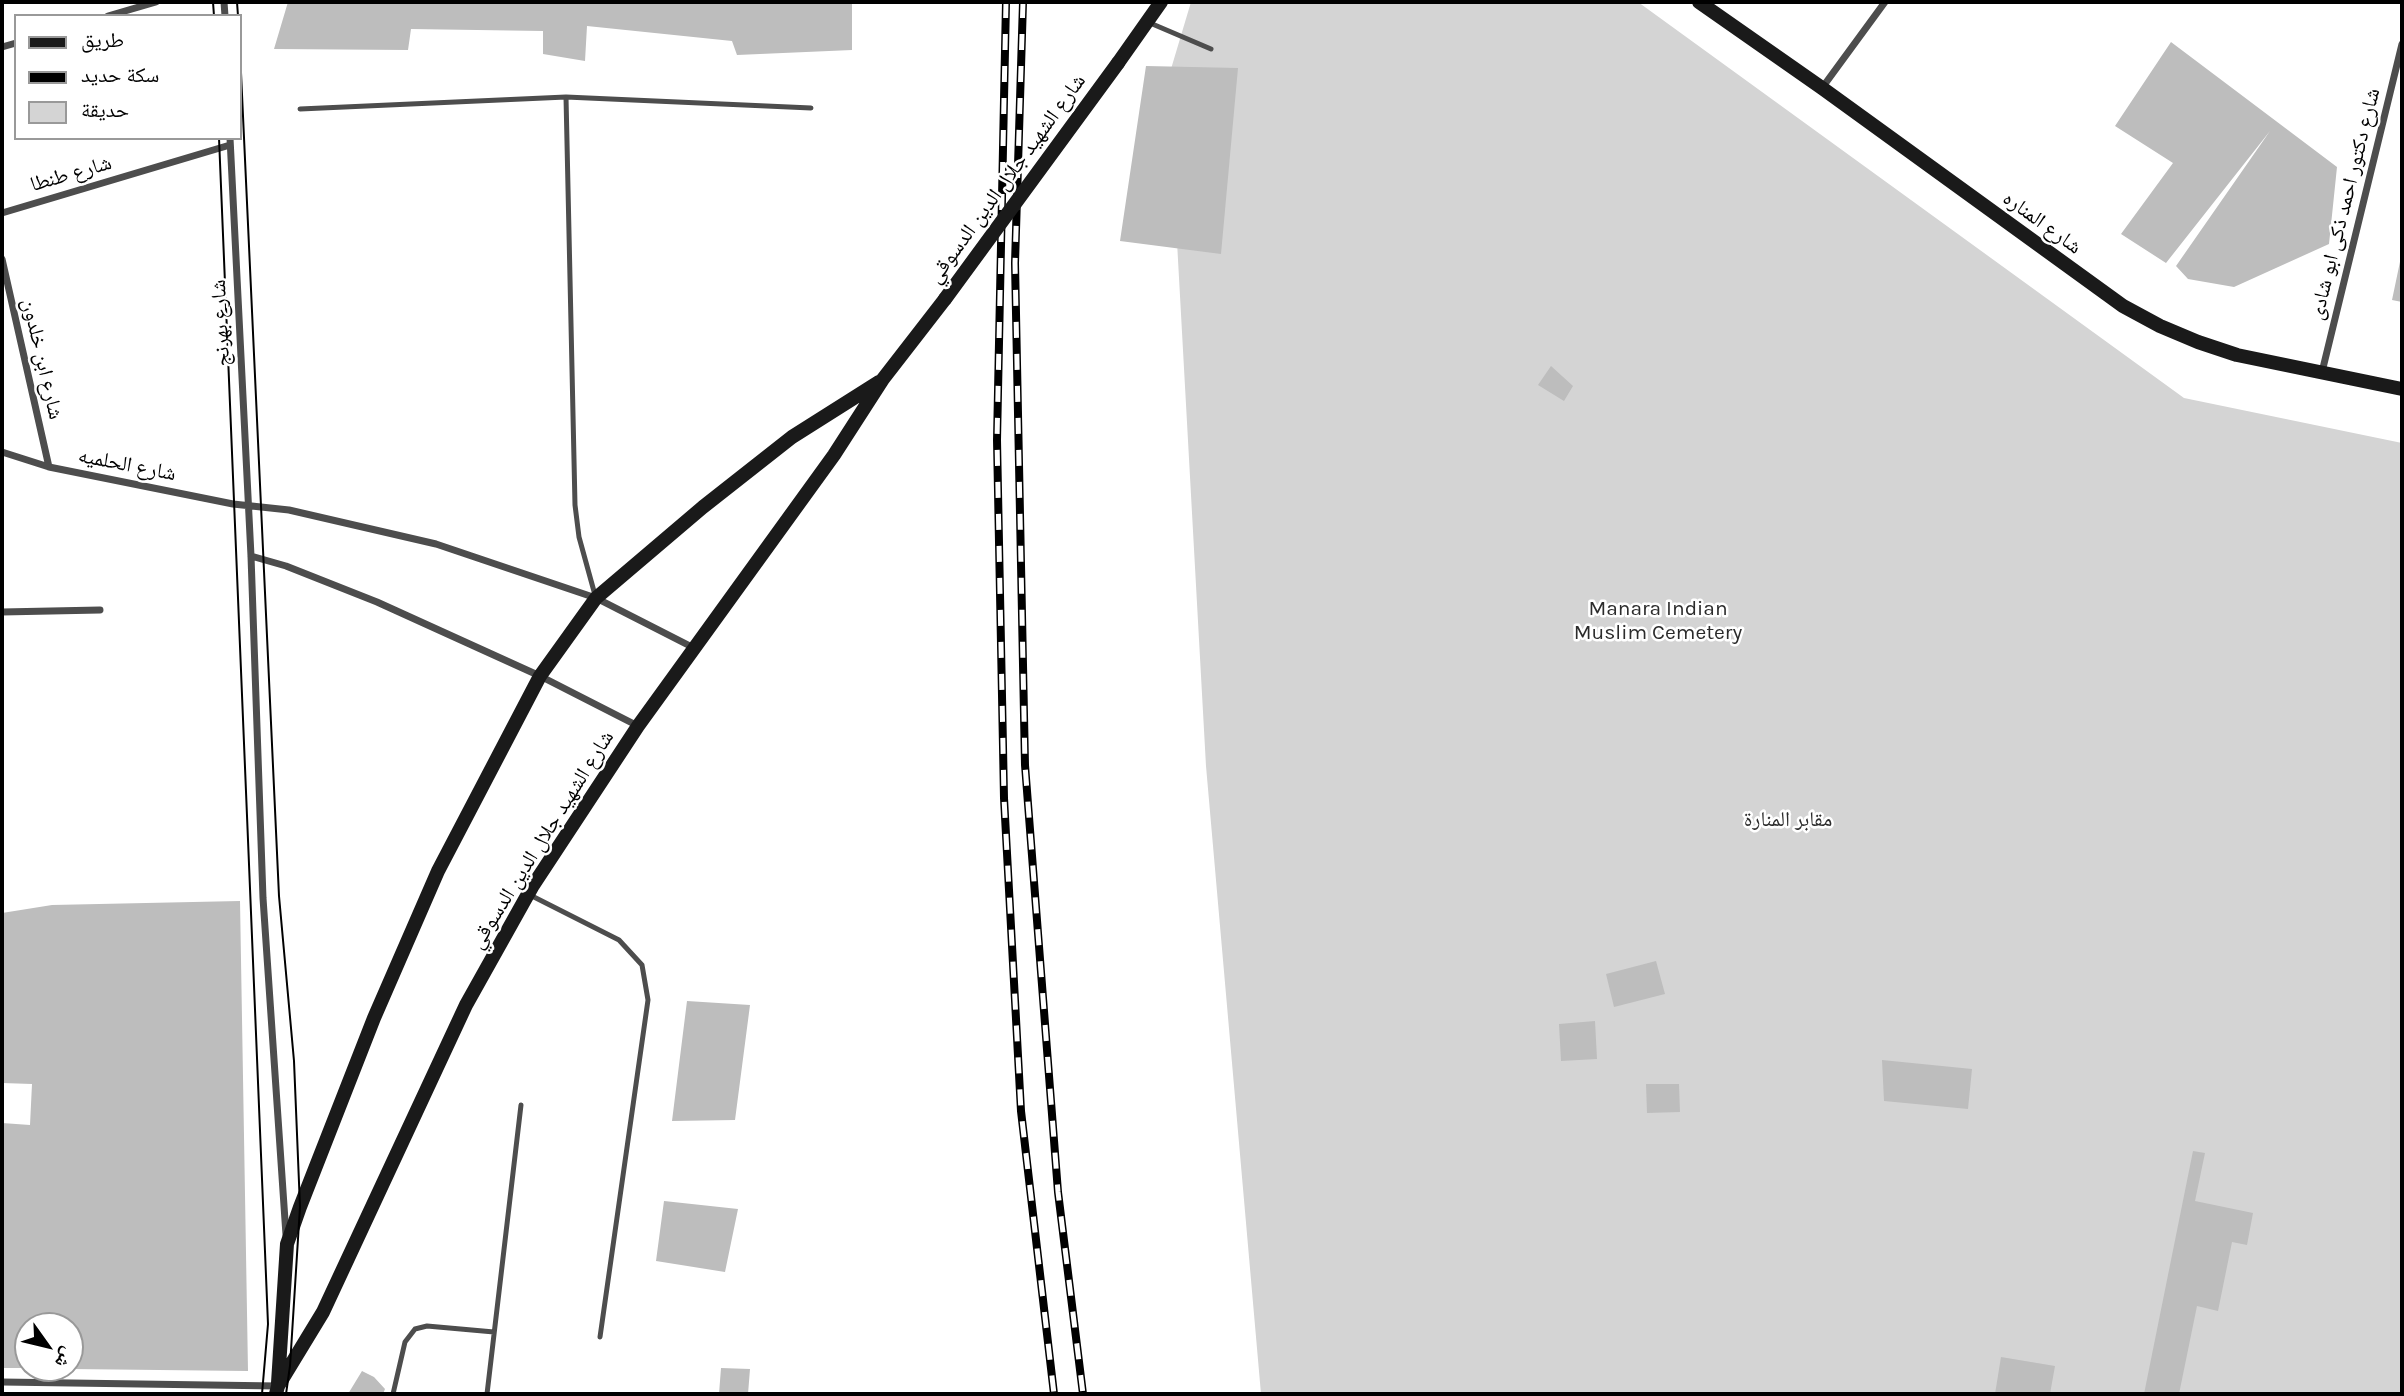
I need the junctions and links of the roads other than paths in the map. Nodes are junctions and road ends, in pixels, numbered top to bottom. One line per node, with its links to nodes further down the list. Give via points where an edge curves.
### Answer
1 (156, 2): 5 (street)
2 (1161, 2): 6 (main road, شارع الشهيد جلال الدين الدسوقي)
3 (1699, 2): 9 (main road, شارع المناره)
4 (1885, 2): 9 (street)
5 (115, 14)
6 (1147, 22): 8 (lane); 17 (main road, شارع الشهيد جلال الدين الدسوقي, bridge)
7 (2402, 44): 16 (street, شارع دكتور احمد ذكى ابو شادى)
8 (1211, 49)
9 (1822, 88): 16 (main road, شارع المناره, via 2123,306 2198,342)
10 (566, 97): 11 (lane); 12 (lane); 23 (lane, via 575,505)
11 (811, 108)
12 (300, 109)
13 (230, 142): 14 (street, شارع طنطا); 21 (street, شارع بهرنج)
14 (2, 213)
15 (2, 259): 20 (street, شارع ابن خلدون)
16 (2322, 373): 18 (main road, شارع المناره)
17 (883, 379): 23 (main road, شارع الشهيد جلال الدين الدسوقي, via 792,437); 26 (main road, شارع الشهيد جلال الدين الدسوقي)
18 (2402, 389)
19 (2, 452): 20 (street, شارع الحلميه)
20 (49, 467): 21 (street, شارع الحلميه)
21 (247, 506): 22 (street, شارع بهرنج); 23 (street, شارع الحلميه, via 289,510 436,544)
22 (251, 556): 27 (street, via 377,602); 31 (street, شارع بهرنج, via 264,898)
23 (596, 598): 26 (street, شارع الحلميه); 27 (main road, شارع الشهيد جلال الدين الدسوقي)
24 (100, 610): 25 (street)
25 (2, 612)
26 (694, 648): 28 (main road, شارع الشهيد جلال الدين الدسوقي)
27 (540, 676): 28 (street); 31 (main road, شارع الشهيد جلال الدين الدسوقي, via 433,883 373,1017)
28 (638, 726): 29 (main road, شارع الشهيد جلال الدين الدسوقي)
29 (528, 894): 33 (lane, via 619,940 642,965 648,1000); 35 (main road, شارع الشهيد جلال الدين الدسوقي, via 466,1005 323,1312)
30 (521, 1105): 32 (lane)
31 (287, 1244): 35 (main road, شارع الشهيد جلال الدين الدسوقي)
32 (494, 1332): 36 (lane, via 415,1329 405,1342); 37 (lane)
33 (600, 1337)
34 (2, 1382): 35 (street)
35 (277, 1390)
36 (393, 1394)
37 (487, 1394)

